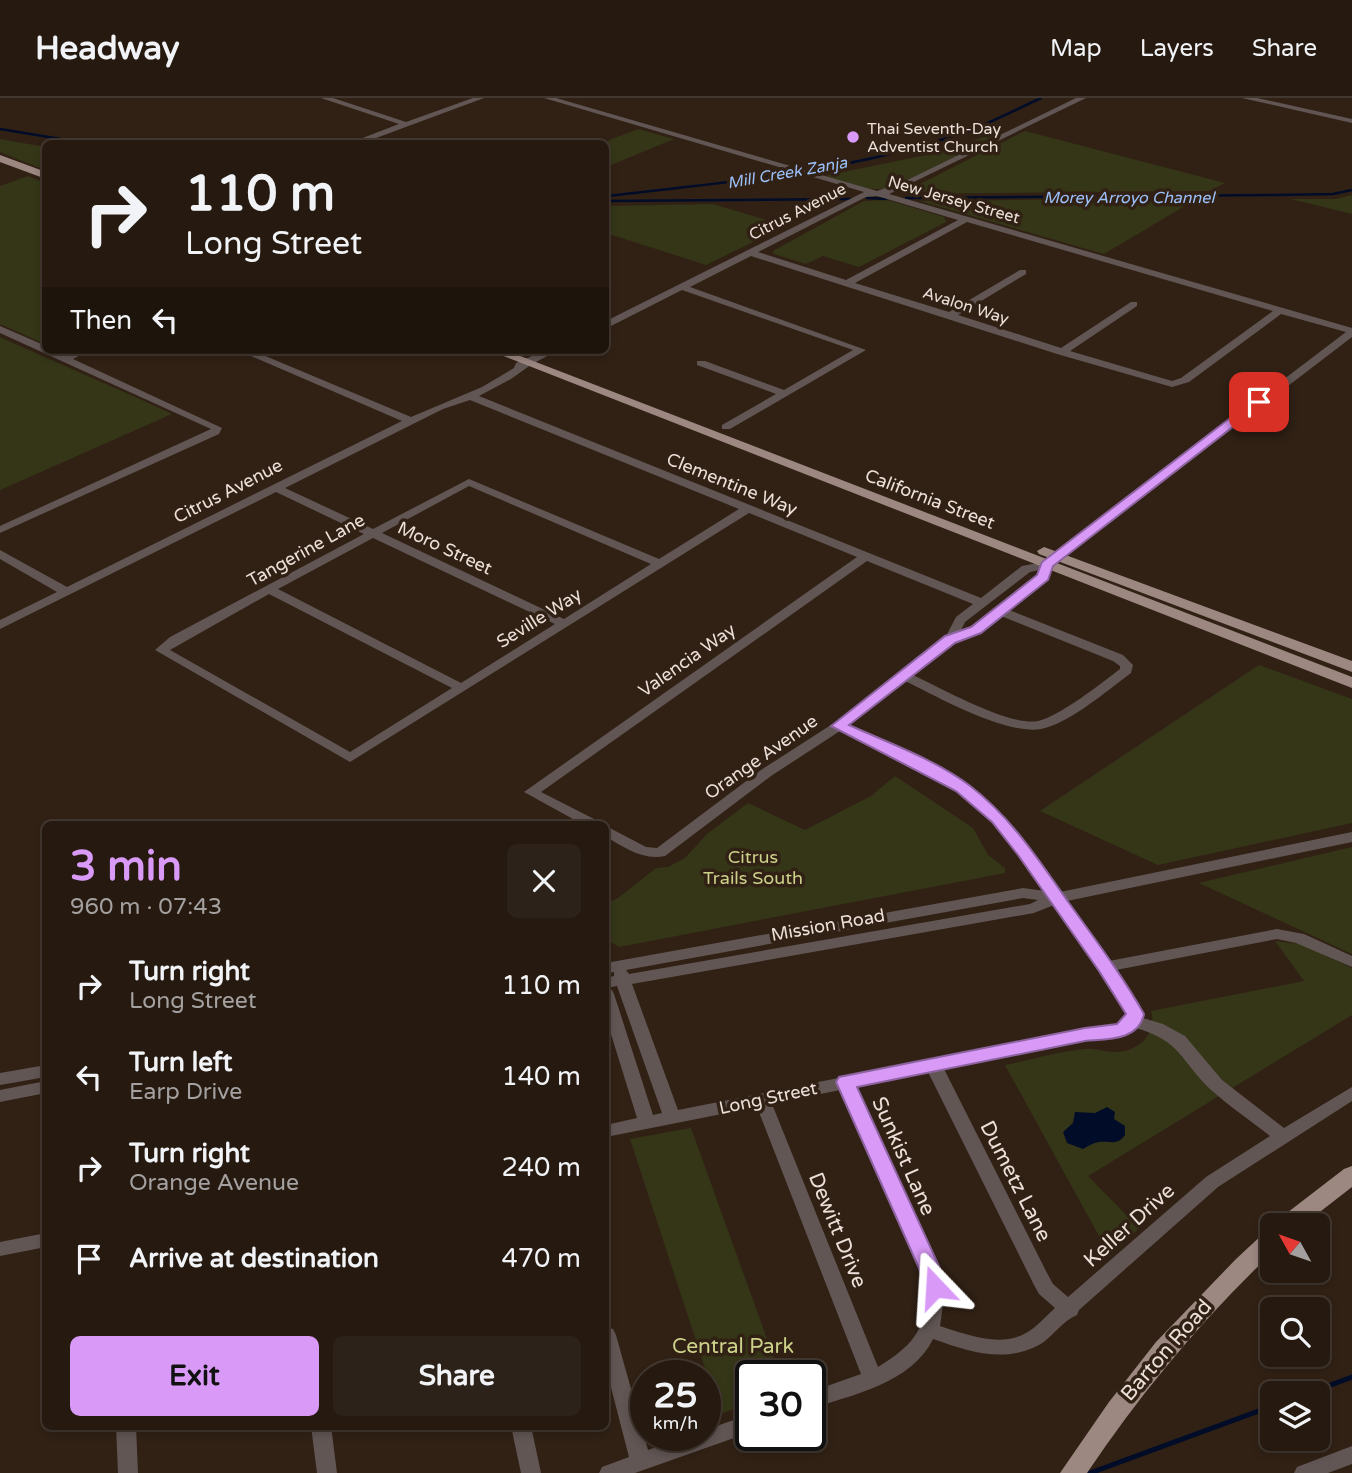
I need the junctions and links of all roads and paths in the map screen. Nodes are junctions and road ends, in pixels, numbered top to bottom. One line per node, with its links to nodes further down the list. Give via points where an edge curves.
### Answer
1 (325, 98): 7 (street)
2 (480, 98): 7 (street)
3 (548, 98): 11 (street, New Jersey Street)
4 (1082, 98): 11 (street, Citrus Avenue)
5 (1246, 98): 6 (street)
6 (1352, 121)
7 (406, 124): 8 (street)
8 (362, 140)
9 (0, 158): 10 (main road)
10 (42, 174)
11 (877, 194): 12 (street, New Jersey Street); 13 (street, Citrus Avenue, via 864,195)
12 (966, 219): 15 (street); 18 (street, New Jersey Street)
13 (752, 253): 15 (street, Avalon Way); 16 (street, Citrus Avenue)
14 (1023, 272): 19 (street)
15 (847, 283): 19 (street, Avalon Way)
16 (682, 287): 20 (street, Citrus Avenue); 31 (street, via 860,350)
17 (1134, 304): 24 (street)
18 (1280, 310): 22 (street, New Jersey Street); 24 (street, Avalon Way, via 1185,380 1172,384)
19 (949, 316): 24 (street, Avalon Way)
20 (609, 324)
21 (0, 328): 23 (street)
22 (1352, 332): 42 (street, Orange Avenue)
23 (42, 349)
24 (1061, 352)
25 (53, 354): 29 (street)
26 (75, 354): 29 (street)
27 (252, 354): 34 (street)
28 (529, 357): 32 (street, Citrus Avenue, via 518,371); 33 (street, Citrus Avenue); 35 (main road, California Street); 42 (main road, California Street)
29 (63, 359): 38 (street, via 217,428)
30 (701, 363): 31 (street)
31 (785, 394): 35 (street)
32 (469, 396): 33 (street, Citrus Avenue); 37 (street, Clementine Way)
33 (439, 407): 34 (street, Citrus Avenue)
34 (411, 421): 36 (street, Citrus Avenue)
35 (726, 427): 42 (main road, California Street)
36 (274, 487): 39 (street, Moro Street); 45 (street, Citrus Avenue)
37 (747, 509): 41 (street, Clementine Way); 43 (street, Seville Way)
38 (0, 530)
39 (373, 534): 43 (street, Tangerine Lane, via 469,482); 44 (street, Tangerine Lane); 48 (street, Moro Street)
40 (0, 554): 45 (street)
41 (864, 557): 46 (street, Clementine Way); 57 (street, Valencia Way, via 531,792)
42 (1053, 561): 46 (street, Orange Avenue, via 1026,569); 47 (street, Orange Avenue, via 1043,577); 51 (main road, California Street); 53 (main road, California Street)
43 (659, 563): 48 (street, Seville Way)
44 (271, 590): 54 (street); 56 (street, Tangerine Lane, via 160,650)
45 (66, 592): 49 (street, Citrus Avenue)
46 (982, 603): 50 (street, Orange Avenue, via 960,620)
47 (1000, 611): 50 (street, Orange Avenue, via 976,630); 52 (street, via 1127,665 1120,675 1046,723 1027,726 1008,722)
48 (563, 623): 54 (street, Seville Way)
49 (0, 625)
50 (950, 639): 52 (street, Orange Avenue)
51 (1352, 667)
52 (903, 675): 55 (street, Orange Avenue)
53 (1352, 683)
54 (462, 688): 56 (street, Seville Way)
55 (839, 726): 58 (street, Orange Avenue, via 766,773 660,853 643,851); 60 (street, via 961,788 998,818)
56 (350, 758)
57 (587, 821)
58 (609, 833)
59 (1352, 837): 60 (street, Mission Road)
60 (1055, 898): 62 (street); 63 (street, Mission Road, via 1034,908)
61 (1352, 962): 62 (street, via 1299,938 1277,934)
62 (1106, 967): 65 (street, via 1132,1005)
63 (616, 971): 66 (street)
64 (609, 1004): 67 (street)
65 (1134, 1021): 68 (street, Long Street, via 1121,1031); 79 (street, via 1179,1040 1216,1083)
66 (649, 1054): 67 (street); 76 (street)
67 (626, 1058): 77 (street)
68 (933, 1065): 71 (street, Long Street); 85 (street, Dumetz Lane, via 1046,1289)
69 (42, 1072): 70 (street)
70 (0, 1079)
71 (845, 1082): 75 (street, Long Street); 86 (street, Sunkist Lane, via 929,1266 935,1287)
72 (42, 1088): 74 (street)
73 (1352, 1093): 79 (street, Keller Drive)
74 (0, 1096)
75 (762, 1099): 76 (street, Long Street); 88 (street, Dewitt Drive)
76 (672, 1118): 77 (street, Long Street)
77 (647, 1123): 78 (street, Long Street)
78 (609, 1130)
79 (1282, 1136): 85 (street, Keller Drive, via 1212,1182)
80 (1352, 1175): 81 (main road)
81 (1303, 1213)
82 (42, 1241): 83 (street)
83 (0, 1249)
84 (1260, 1250): 100 (main road, Barton Road, via 1178,1333 1128,1393)
85 (1070, 1308): 86 (street, Keller Drive, via 1033,1339 1013,1348 980,1346)
86 (929, 1329): 88 (street, via 910,1359)
87 (609, 1346): 95 (street)
88 (873, 1379): 89 (street)
89 (826, 1395)
90 (735, 1429): 95 (street)
91 (126, 1430): 96 (street)
92 (322, 1430): 97 (street)
93 (522, 1430): 98 (street)
94 (1352, 1455): 101 (street)
95 (641, 1462): 99 (street)
96 (128, 1473)
97 (327, 1473)
98 (531, 1473)
99 (609, 1473)
100 (1073, 1473)
101 (1304, 1473)

